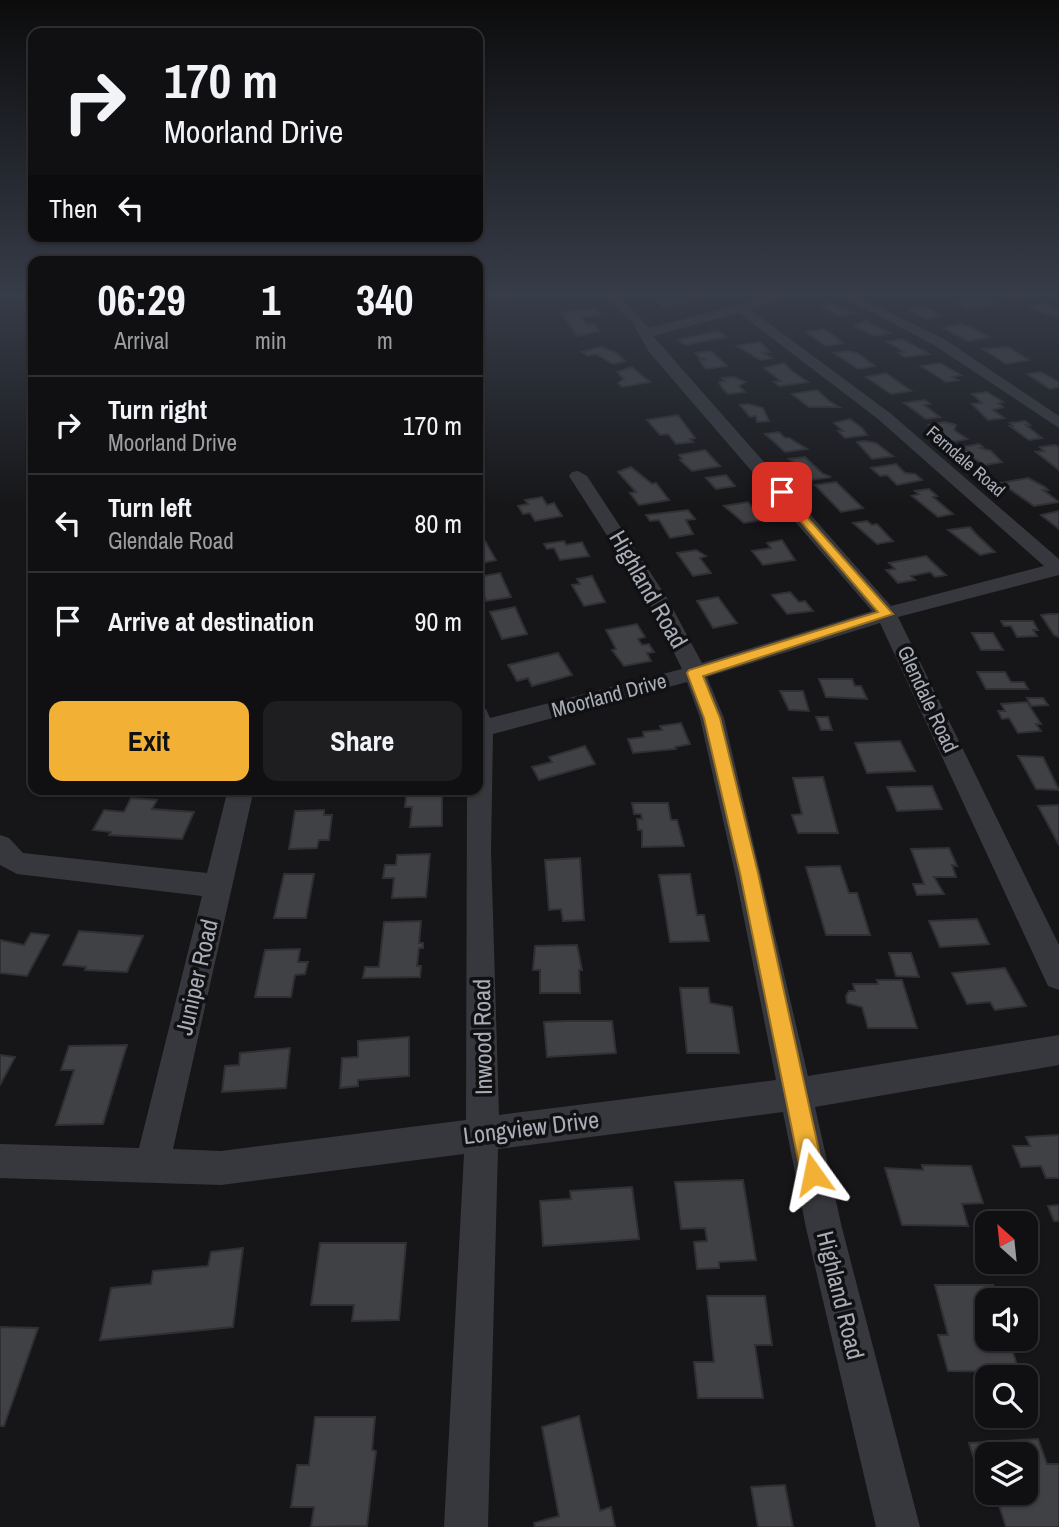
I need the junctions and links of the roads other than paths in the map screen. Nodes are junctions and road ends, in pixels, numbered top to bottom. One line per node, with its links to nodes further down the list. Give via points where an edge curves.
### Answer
1 (671, 366): 7 (street, Glendale Road)
2 (818, 366): 6 (street, Ferndale Road, via 884,416)
3 (975, 366): 4 (street)
4 (1059, 424)
5 (578, 476): 8 (street, Highland Road, via 657,598)
6 (1059, 568): 7 (street, Moorland Drive)
7 (886, 614): 8 (street, Moorland Drive); 14 (street, Glendale Road)
8 (694, 673): 9 (street, Moorland Drive); 16 (street, Highland Road, via 715,731)
9 (483, 721)
10 (240, 795): 13 (street, Juniper Road)
11 (478, 795): 17 (street, Inwood Road)
12 (0, 846): 13 (street, via 17,863)
13 (218, 886): 19 (street, Juniper Road)
14 (1059, 976)
15 (1059, 1050): 16 (street, Longview Drive)
16 (796, 1094): 17 (street, Longview Drive); 21 (street, Highland Road)
17 (481, 1133): 19 (street, Longview Drive, via 221,1168); 20 (street, Inwood Road)
18 (0, 1161): 19 (street, Longview Drive)
19 (152, 1166)
20 (466, 1527)
21 (898, 1527)

